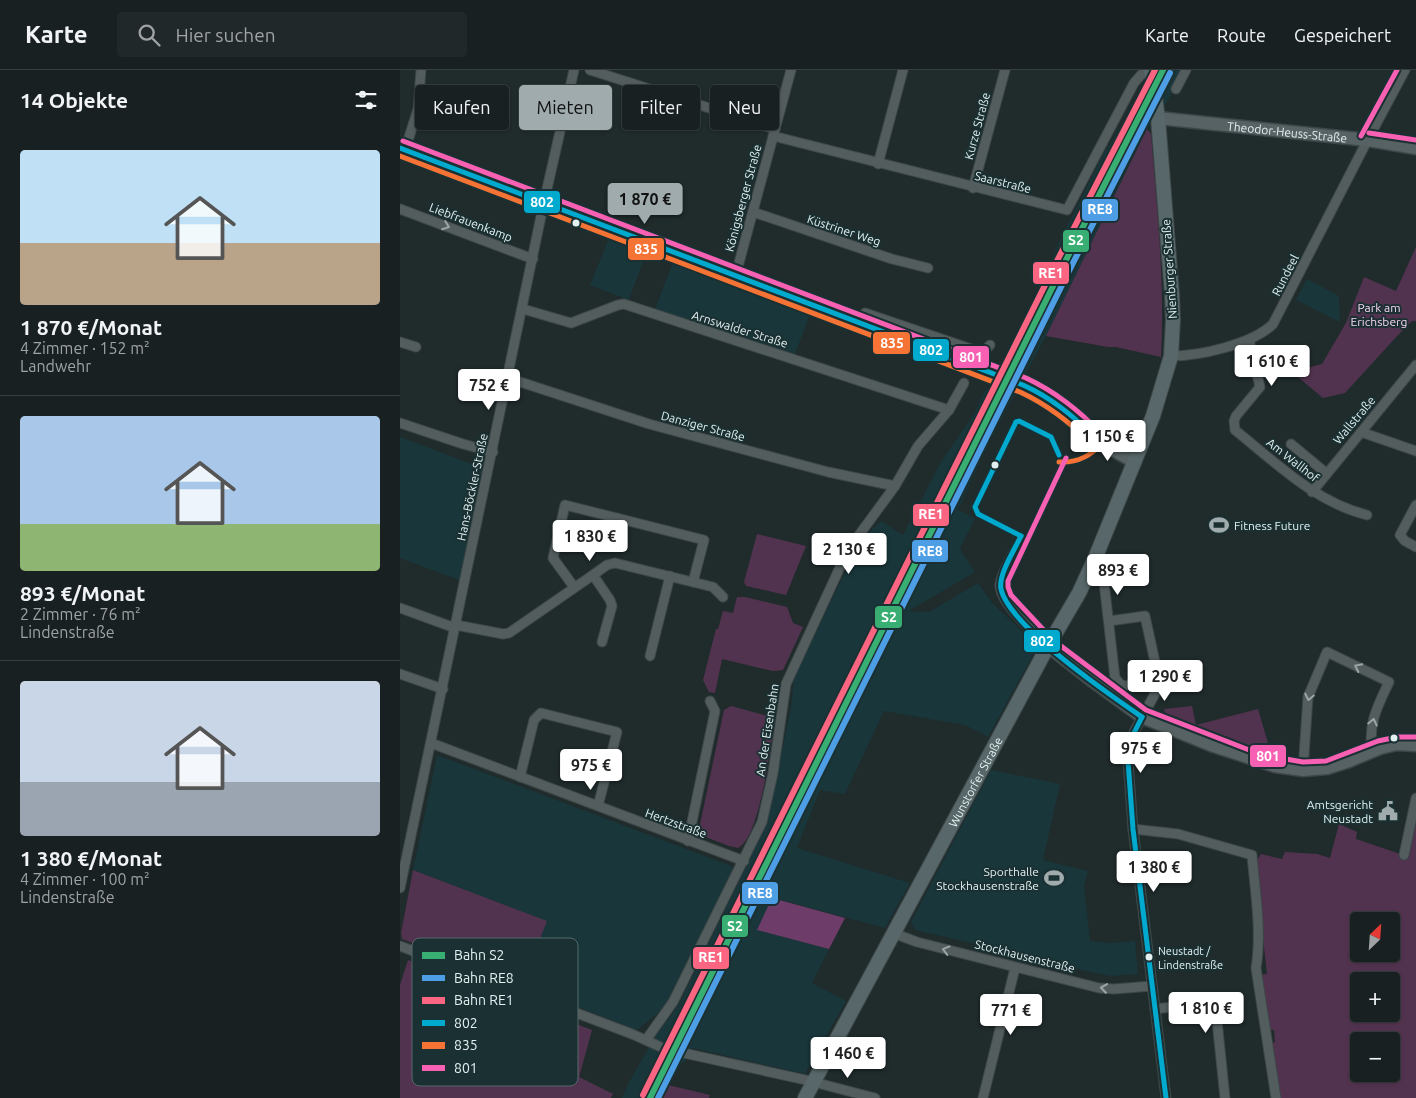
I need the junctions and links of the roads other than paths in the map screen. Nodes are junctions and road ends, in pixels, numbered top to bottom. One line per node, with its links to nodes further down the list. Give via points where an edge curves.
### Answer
1 (421, 70): 15 (street, via 418,109)
2 (574, 70): 18 (street, Hans-Böckler-Straße)
3 (590, 70): 12 (street, Saarstraße)
4 (790, 70): 12 (street, Königsberger Straße)
5 (902, 70): 16 (street)
6 (1005, 70): 17 (street, Kurze Straße)
7 (1151, 70): 11 (main road, Nienburger Straße); 17 (street, Saarstraße, via 1140,75 1134,83 1067,210)
8 (1186, 70): 10 (street)
9 (1405, 70): 13 (street, Rundeel)
10 (1176, 89)
11 (1158, 118): 13 (street, Theodor-Heuss-Straße); 30 (main road, Nienburger Straße, via 1172,295)
12 (774, 132): 16 (street, Saarstraße); 20 (street, Königsberger Straße)
13 (1368, 140): 14 (street, Theodor-Heuss-Straße); 26 (street, Rundeel, via 1279,316 1267,331)
14 (1416, 148)
15 (402, 149): 18 (street)
16 (878, 164): 17 (street, Saarstraße)
17 (973, 188)
18 (544, 202): 21 (street, Hans-Böckler-Straße); 23 (street)
19 (400, 209): 21 (street, Liebfrauenkamp, one-way to 21)
20 (753, 212): 22 (street, Küstriner Weg); 23 (street, Königsberger Straße)
21 (534, 259): 24 (street, Hans-Böckler-Straße)
22 (928, 268)
23 (736, 274): 25 (street)
24 (523, 309): 32 (street, Hans-Böckler-Straße); 34 (street, Arnswalder Straße, via 571,322 624,304)
25 (856, 322): 28 (street, via 865,312 977,351 984,351); 40 (street, via 1051,398 1096,438)
26 (1249, 340): 30 (street, Rundeel, via 1192,355); 43 (street, Am Wallhof, via 1260,387 1236,416 1236,430)
27 (400, 342): 29 (street)
28 (990, 345)
29 (416, 347)
30 (1171, 356): 40 (main road, Nienburger Straße)
31 (1416, 365): 36 (street, Wallstraße)
32 (508, 378): 39 (street, Hans-Böckler-Straße); 42 (street, Danziger Straße, via 650,424 828,472)
33 (964, 383): 34 (street, An der Eisenbahn)
34 (949, 410): 42 (street, An der Eisenbahn, via 918,446)
35 (400, 422): 39 (street)
36 (1361, 432): 38 (street); 41 (street, Wallstraße)
37 (1291, 444): 41 (street)
38 (1416, 451)
39 (492, 452): 56 (street, Hans-Böckler-Straße)
40 (1135, 462): 58 (main road, Wunstorfer Straße, via 1087,576)
41 (1326, 474): 43 (street, Wallstraße)
42 (895, 486): 75 (street, An der Eisenbahn, via 850,546 788,678 762,822)
43 (1312, 492): 45 (street, Am Wallhof)
44 (1416, 505): 46 (street, via 1400,535)
45 (1367, 515)
46 (1416, 546)
47 (1013, 553): 58 (street, via 1001,579 1002,596)
48 (1103, 574): 55 (street)
49 (593, 575): 50 (street, via 614,563); 52 (street); 57 (street, via 612,606)
50 (670, 576): 51 (street); 59 (street)
51 (693, 582): 52 (street, via 704,540 565,505 553,558); 53 (street, via 713,587)
52 (574, 587): 56 (street, via 510,633)
53 (723, 597)
54 (400, 608): 56 (street)
55 (1109, 621): 61 (street, via 1145,616); 61 (street, via 1115,678 1120,684 1125,686)
56 (456, 626): 62 (street, Hans-Böckler-Straße)
57 (602, 642)
58 (1048, 646): 64 (street); 77 (main road, Wunstorfer Straße)
59 (650, 656)
60 (400, 674): 62 (street)
61 (1158, 676): 64 (street, via 1158,690)
62 (443, 689): 65 (street, Hans-Böckler-Straße)
63 (710, 701): 73 (street, via 715,710)
64 (1142, 716): 68 (street, via 1260,762); 72 (street, via 1128,756)
65 (431, 743): 69 (street, Hertzstraße); 76 (street, Hans-Böckler-Straße)
66 (1416, 745): 67 (street, via 1397,744)
67 (1372, 752): 68 (street, via 1327,768); 68 (street, one-way to 68, via 1372,720 1389,682 1327,652 1308,696)
68 (1303, 770)
69 (520, 778): 71 (street, Hertzstraße); 71 (street, via 534,720 541,713 617,732)
70 (1416, 798): 74 (street)
71 (598, 806): 73 (street, Hertzstraße)
72 (1133, 829): 81 (street); 91 (street, via 1178,834 1252,855 1258,935 1256,968)
73 (688, 841): 75 (street, Hertzstraße)
74 (1404, 855)
75 (744, 861): 84 (street, An der Eisenbahn, via 674,1002)
76 (400, 888)
77 (894, 933): 80 (street, Stockhausenstraße, one-way to 77); 85 (main road, Wunstorfer Straße)
78 (400, 946): 79 (street)
79 (412, 951)
80 (1015, 968): 81 (street, Stockhausenstraße, one-way to 80, via 1099,988); 88 (street)
81 (1152, 986): 82 (street)
82 (1155, 1009): 89 (street); 90 (street, via 1206,1003 1216,1011)
83 (578, 1014): 84 (street)
84 (646, 1040): 85 (street, via 679,1052)
85 (814, 1082): 86 (main road, Wunstorfer Straße); 87 (street)
86 (805, 1098)
87 (875, 1098)
88 (983, 1098)
89 (1166, 1098)
90 (1225, 1098)
91 (1276, 1098)

